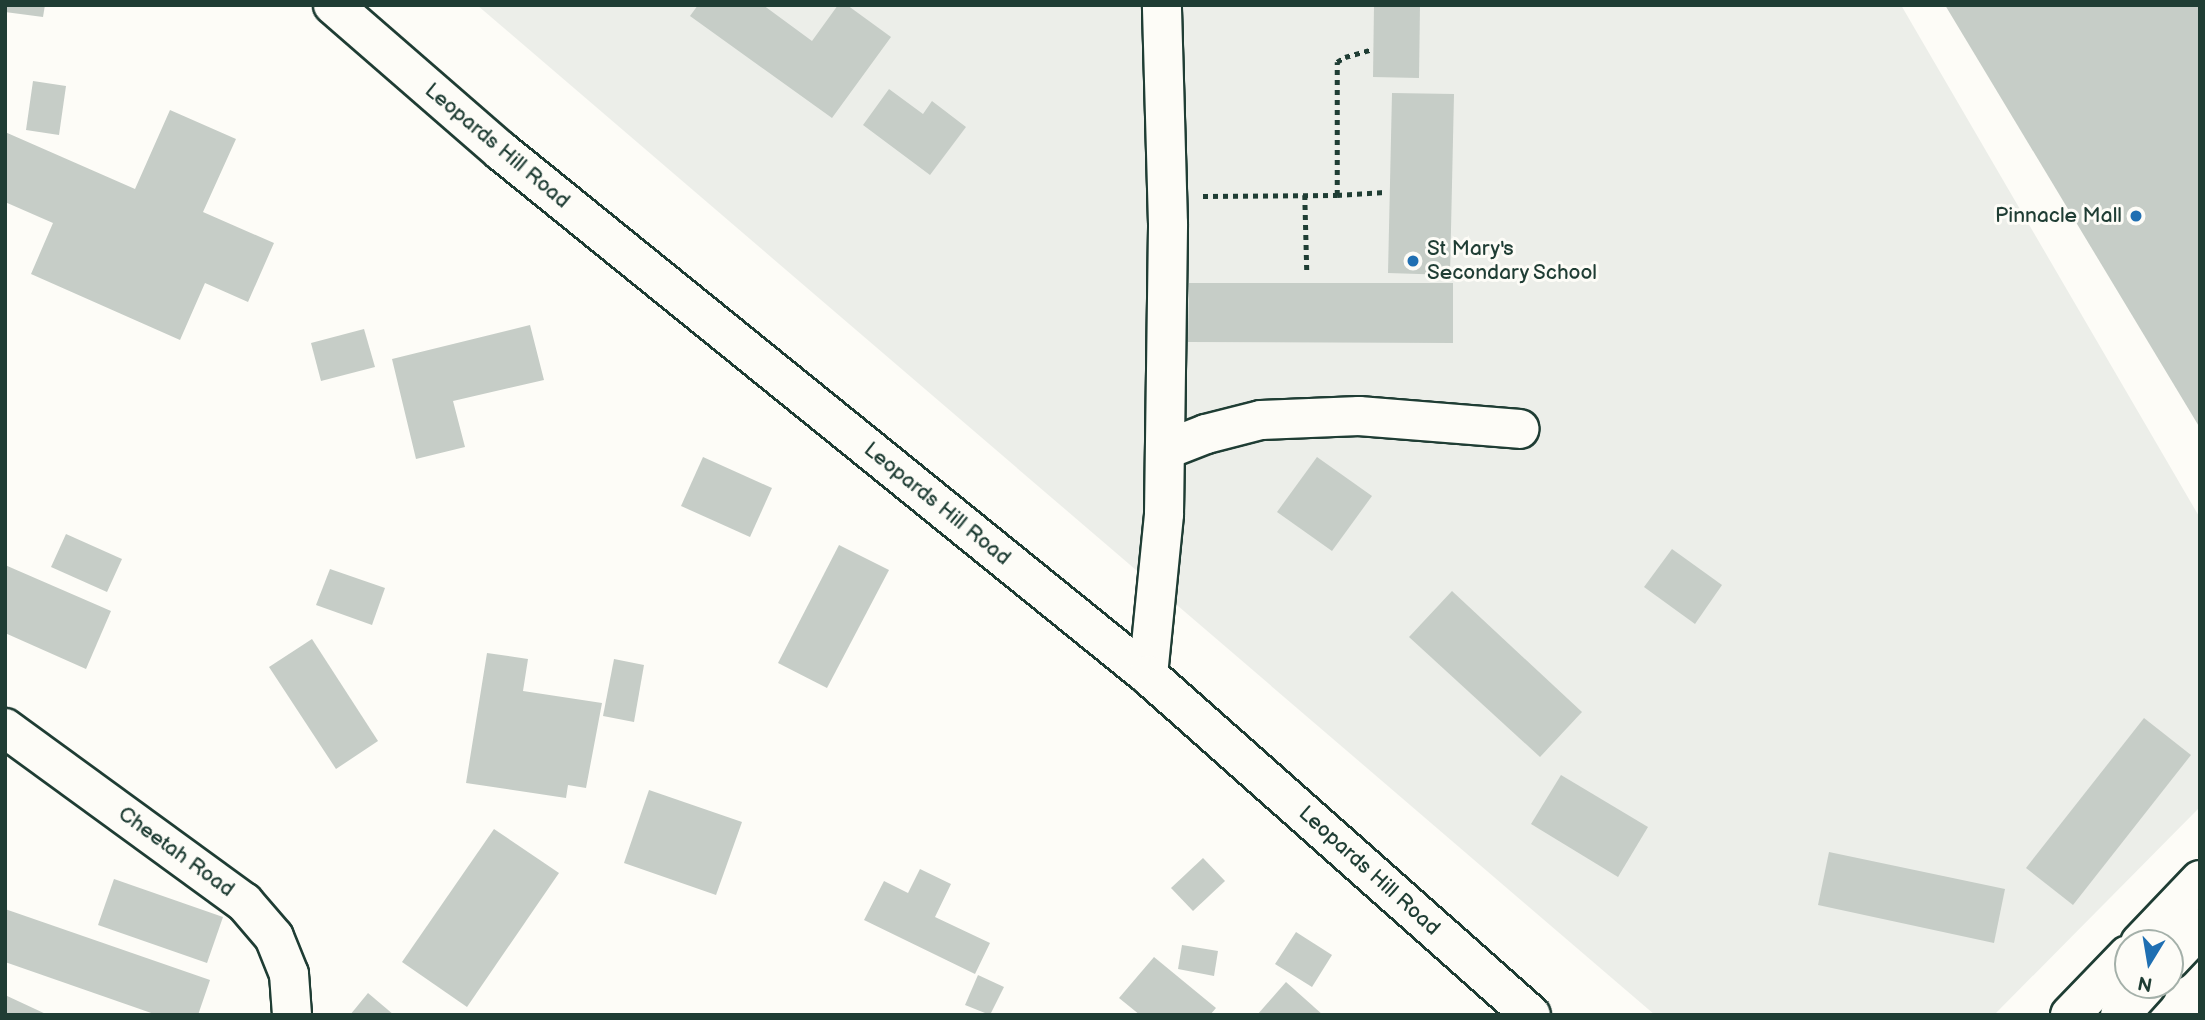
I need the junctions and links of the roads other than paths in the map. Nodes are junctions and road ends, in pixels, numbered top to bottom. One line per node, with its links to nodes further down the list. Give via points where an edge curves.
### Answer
1 (333, 5): 5 (main road, Leopards Hill Road, via 501,151)
2 (1161, 5): 4 (main road, via 1167,196)
3 (1519, 429): 4 (main road, via 1359,416 1261,420 1206,433)
4 (1165, 450): 5 (main road, via 1164,514)
5 (1148, 675): 13 (main road, Leopards Hill Road)
6 (5, 728): 12 (main road, Cheetah Road, via 244,902 274,937 289,974)
7 (2196, 905): 8 (main road); 9 (main road)
8 (2161, 929)
9 (2184, 930)
10 (2114, 969): 14 (main road)
11 (2134, 999): 15 (main road)
12 (292, 1015)
13 (1531, 1015)
14 (2070, 1015)
15 (2120, 1015)

